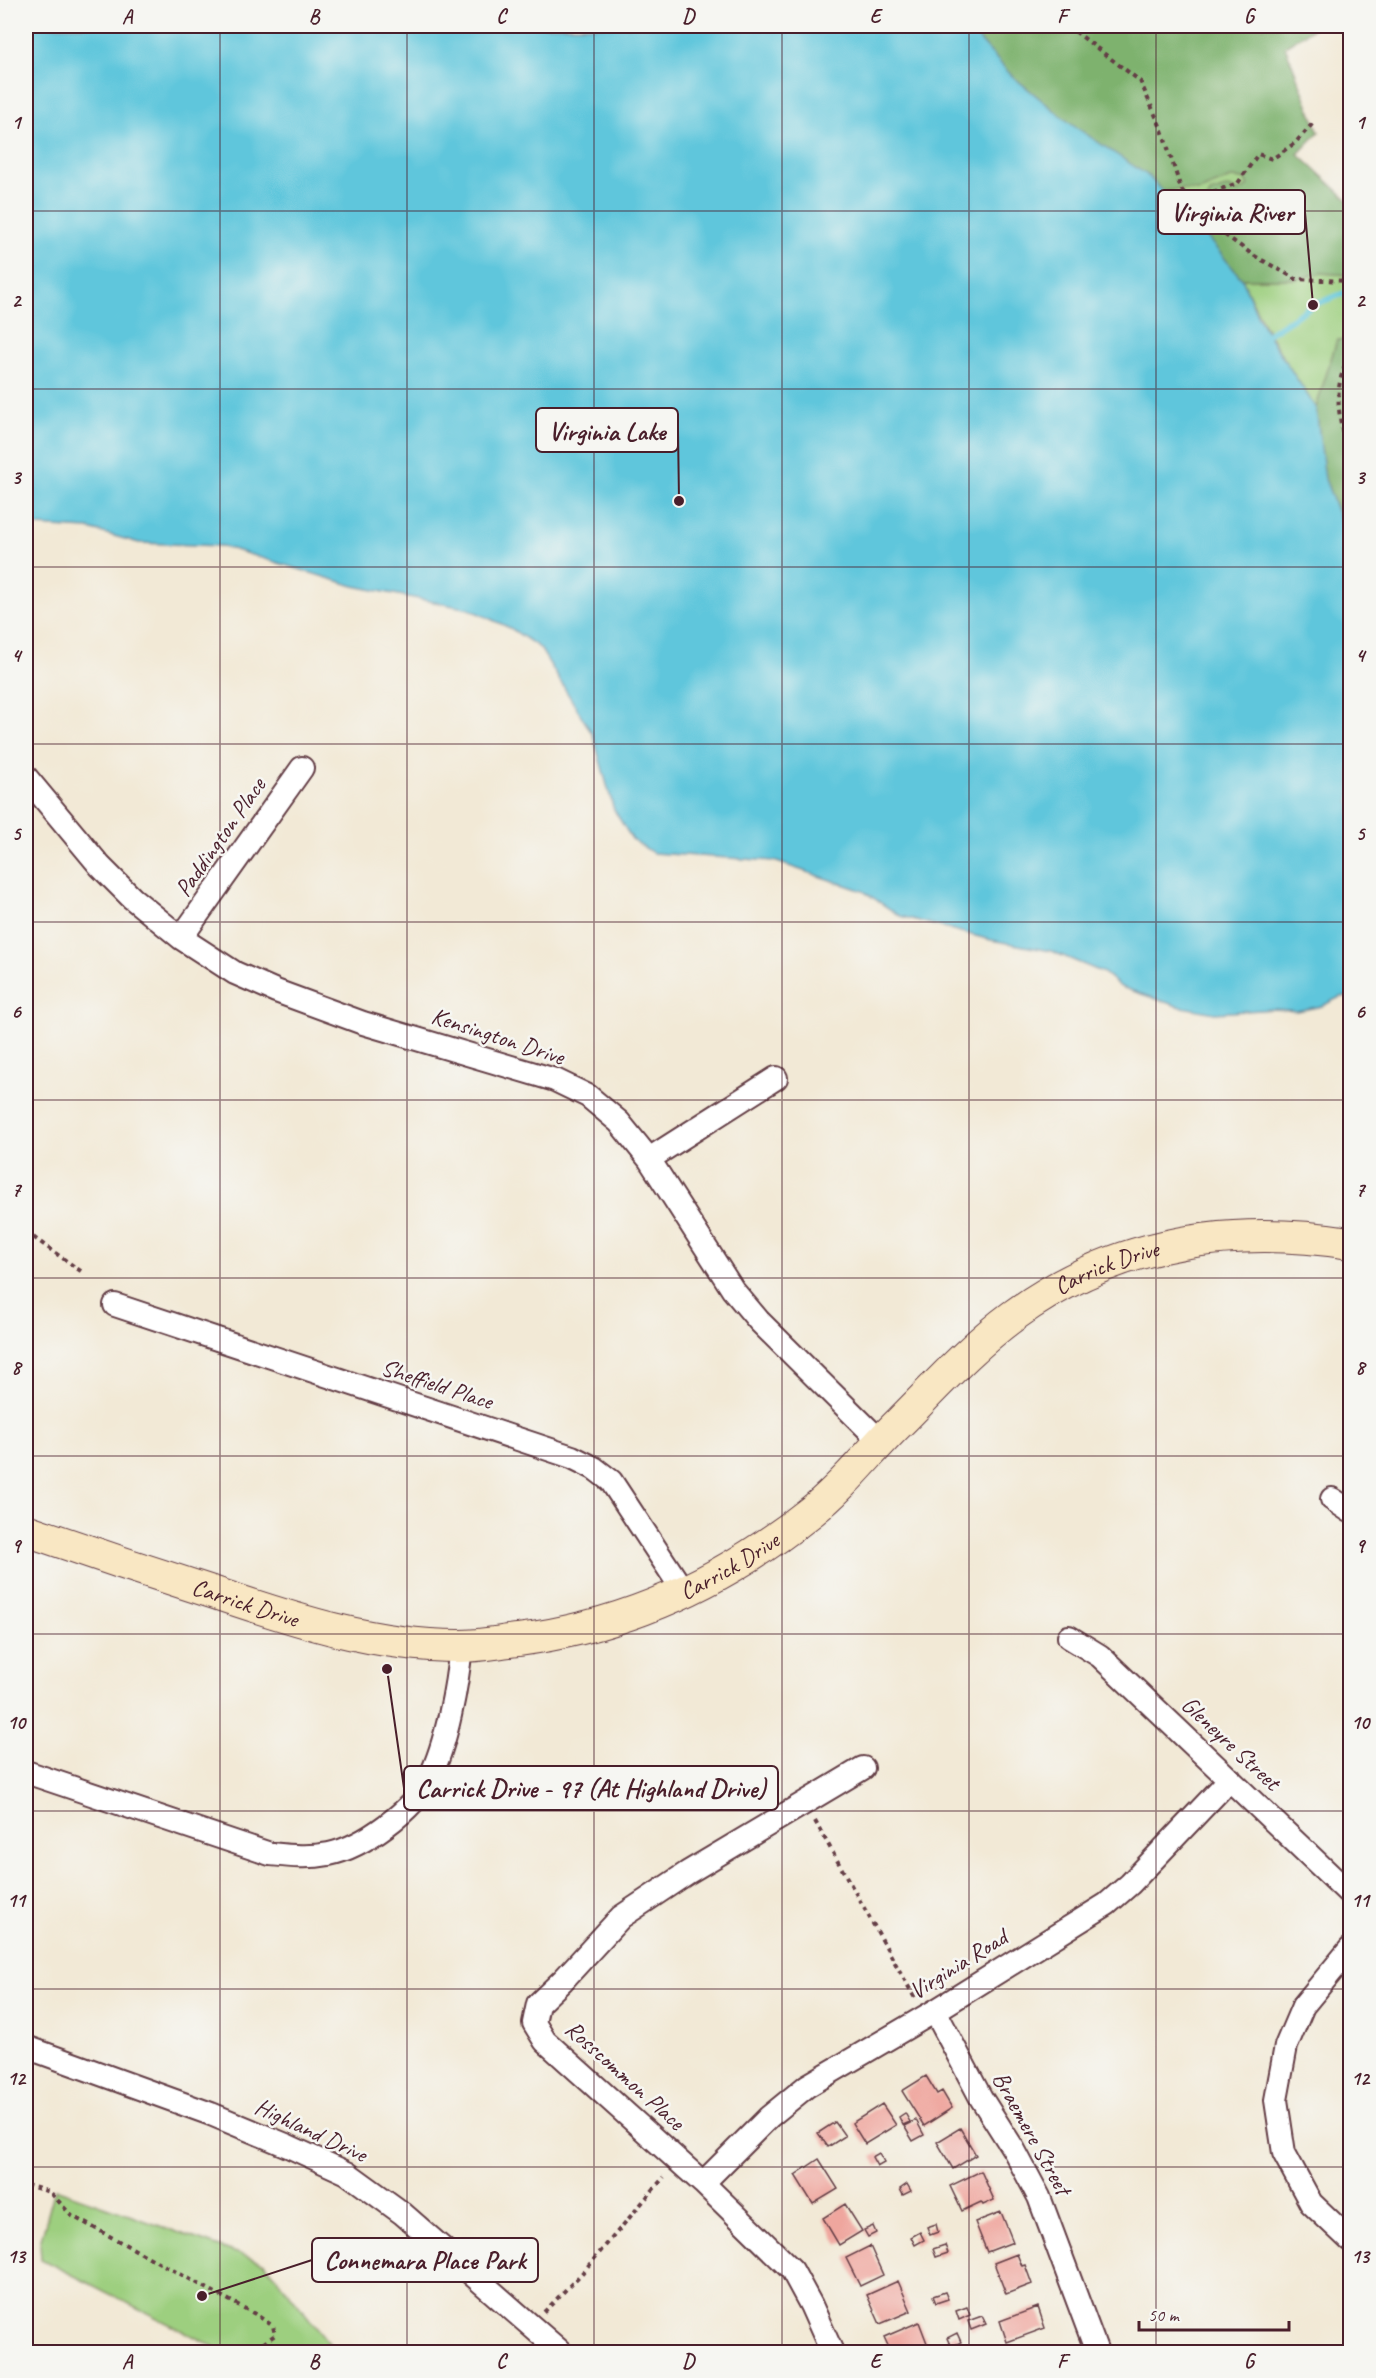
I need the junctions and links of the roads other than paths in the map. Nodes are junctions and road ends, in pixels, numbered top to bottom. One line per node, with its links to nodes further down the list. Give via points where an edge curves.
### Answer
1 (302, 768): 3 (street, Paddington Place)
2 (26, 777): 3 (street, Kensington Drive, via 100,867 139,905)
3 (182, 938): 5 (street, Kensington Drive, via 235,973 276,991 363,1023 555,1080 588,1096 619,1122)
4 (776, 1078): 5 (street)
5 (649, 1159): 8 (street, Kensington Drive, via 733,1290)
6 (1350, 1243): 8 (street, Carrick Drive, via 1305,1236 1212,1238 1133,1256 1083,1275 1011,1317)
7 (115, 1305): 10 (street, Sheffield Place, via 572,1457 594,1468 611,1481)
8 (880, 1441): 10 (street, Carrick Drive, via 814,1510 740,1561)
9 (26, 1530): 12 (street, Carrick Drive, via 312,1625 365,1637)
10 (684, 1592): 12 (street, Carrick Drive, via 652,1607 586,1628)
11 (1070, 1637): 15 (street, Gleneyre Street, via 1100,1656)
12 (461, 1646): 14 (street, via 444,1736 428,1781 417,1798 389,1823 363,1840 331,1853 302,1857 270,1854)
13 (862, 1768): 20 (street, Rosscommon Place, via 621,1917 538,2004 534,2023 545,2041)
14 (26, 1772)
15 (1230, 1779): 16 (street, Gleneyre Street); 18 (street, Virginia Road, via 1107,1904)
16 (1350, 1894)
17 (1350, 1949): 21 (street, via 1303,2006 1286,2046 1276,2100 1284,2153 1311,2203)
18 (926, 2006): 20 (street, Virginia Road, via 807,2086 769,2117); 24 (street, Braemere Street, via 1040,2197)
19 (26, 2047): 22 (street, Highland Drive, via 211,2114 347,2173 402,2213)
20 (703, 2183): 23 (street, Rosscommon Place, via 792,2270)
21 (1350, 2240)
22 (561, 2352)
23 (832, 2352)
24 (1097, 2352)

